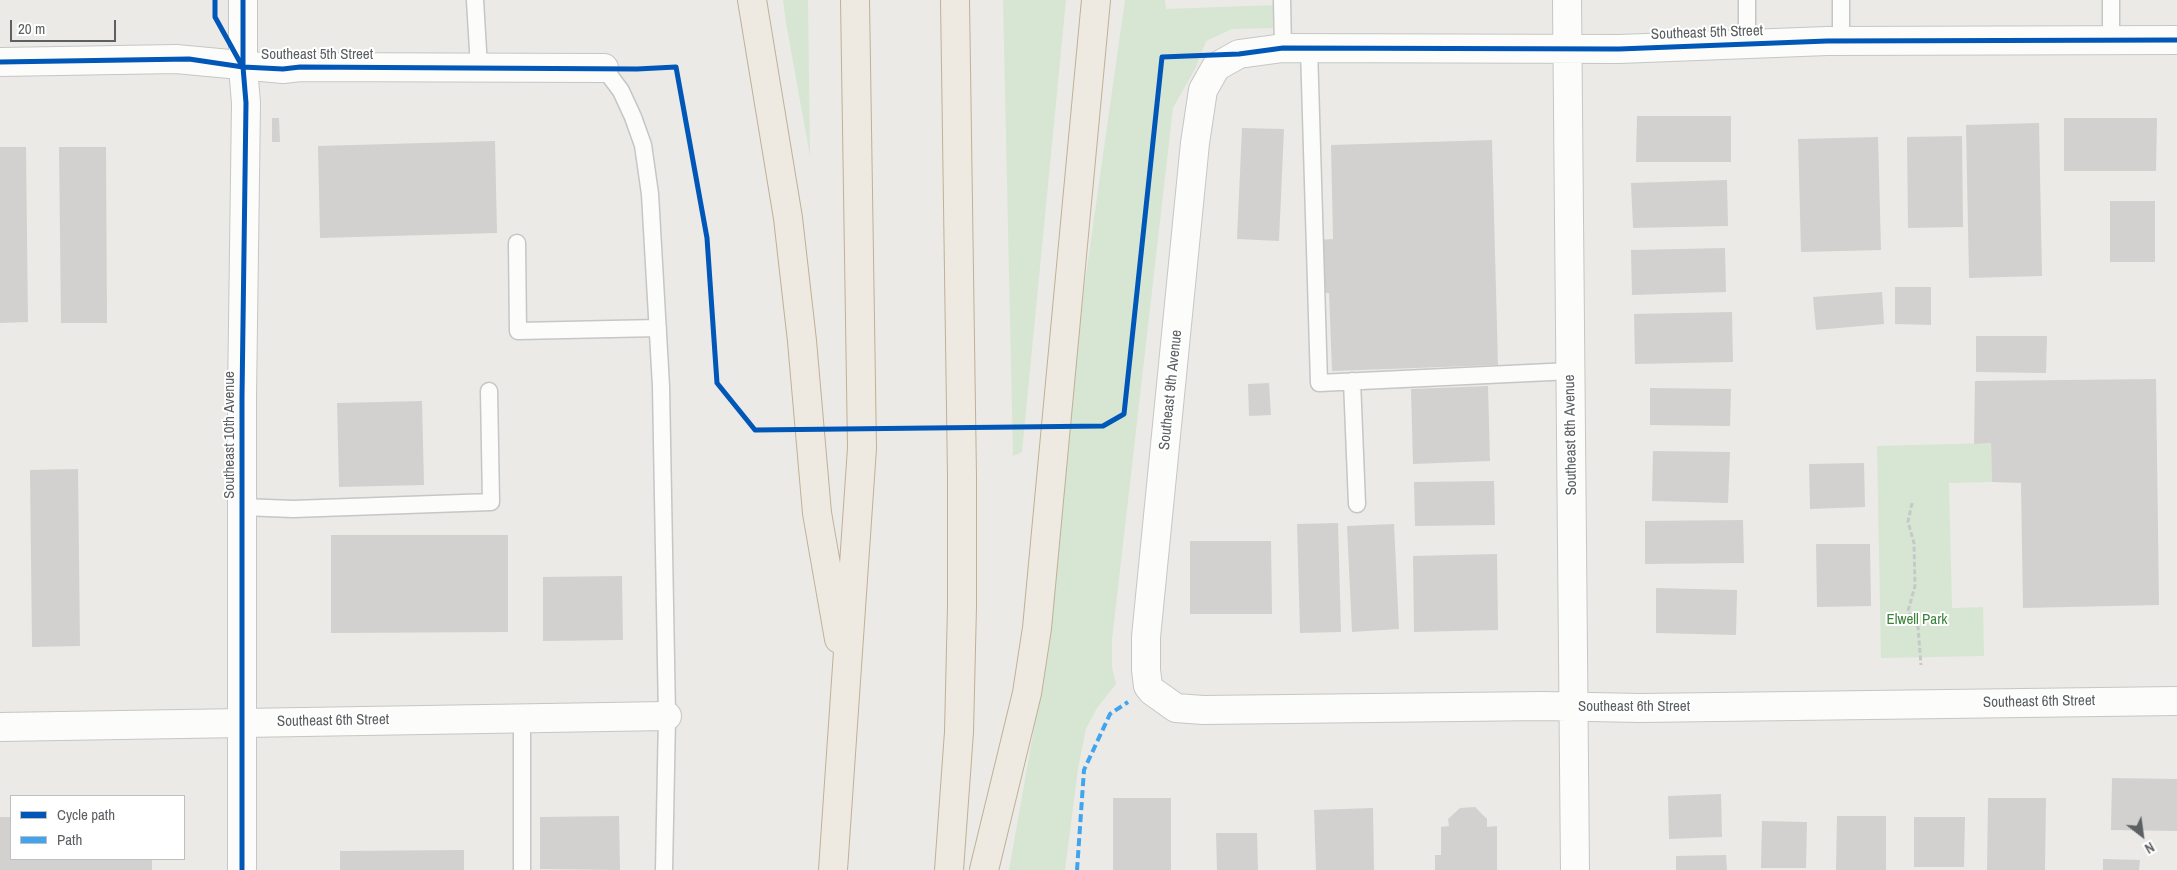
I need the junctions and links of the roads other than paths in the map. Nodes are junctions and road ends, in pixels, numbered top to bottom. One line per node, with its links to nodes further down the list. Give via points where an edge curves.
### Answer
1 (243, 0): 19 (street, Southeast 10th Avenue)
2 (475, 0): 20 (lane)
3 (752, 0): 31 (highway, via 788,218 818,514)
4 (855, 0): 31 (highway, via 862,448)
5 (954, 0): 42 (highway, via 962,586 960,732)
6 (1096, 0): 43 (highway, via 1037,628 1027,693)
7 (1282, 0): 16 (lane)
8 (1567, 0): 17 (street, Southeast 8th Avenue)
9 (1747, 0): 15 (lane)
10 (1841, 0): 14 (lane)
11 (2111, 0): 12 (lane)
12 (2111, 40): 13 (street, Southeast 5th Street); 14 (street, Southeast 5th Street)
13 (2177, 40)
14 (1841, 42): 15 (street, Southeast 5th Street)
15 (1747, 44): 17 (street, Southeast 5th Street)
16 (1296, 48): 17 (street, Southeast 5th Street); 22 (street, Southeast 5th Street, via 1238,54 1216,67 1202,90); 26 (lane, via 1319,383)
17 (1568, 48): 25 (street, Southeast 8th Avenue)
18 (0, 62): 19 (street, Southeast 5th Street, via 189,59)
19 (243, 67): 20 (street, Southeast 5th Street); 29 (street, Southeast 10th Avenue, via 246,102)
20 (479, 67): 21 (street, Southeast 5th Street)
21 (604, 68): 24 (lane, via 621,91 643,146 650,194)
22 (1195, 143): 30 (street, Southeast 9th Avenue)
23 (518, 243): 24 (lane, via 518,331)
24 (658, 328): 34 (lane)
25 (1571, 371): 26 (lane); 33 (street, Southeast 8th Avenue)
26 (1352, 381): 28 (lane)
27 (489, 391): 29 (lane, via 491,502 292,509)
28 (1357, 504)
29 (242, 507): 36 (street, Southeast 10th Avenue)
30 (1146, 637): 33 (street, Southeast 6th Street, via 1148,686 1176,708)
31 (847, 685): 41 (highway)
32 (2177, 701): 33 (street, Southeast 6th Street)
33 (1573, 707): 44 (street, Southeast 8th Avenue)
34 (667, 716): 35 (street, Southeast 6th Street); 40 (lane)
35 (522, 718): 36 (street, Southeast 6th Street); 39 (lane)
36 (242, 722): 37 (street, Southeast 6th Street); 38 (street, Southeast 10th Avenue)
37 (0, 727)
38 (242, 870)
39 (522, 870)
40 (664, 870)
41 (833, 870)
42 (949, 870)
43 (984, 870)
44 (1575, 870)

